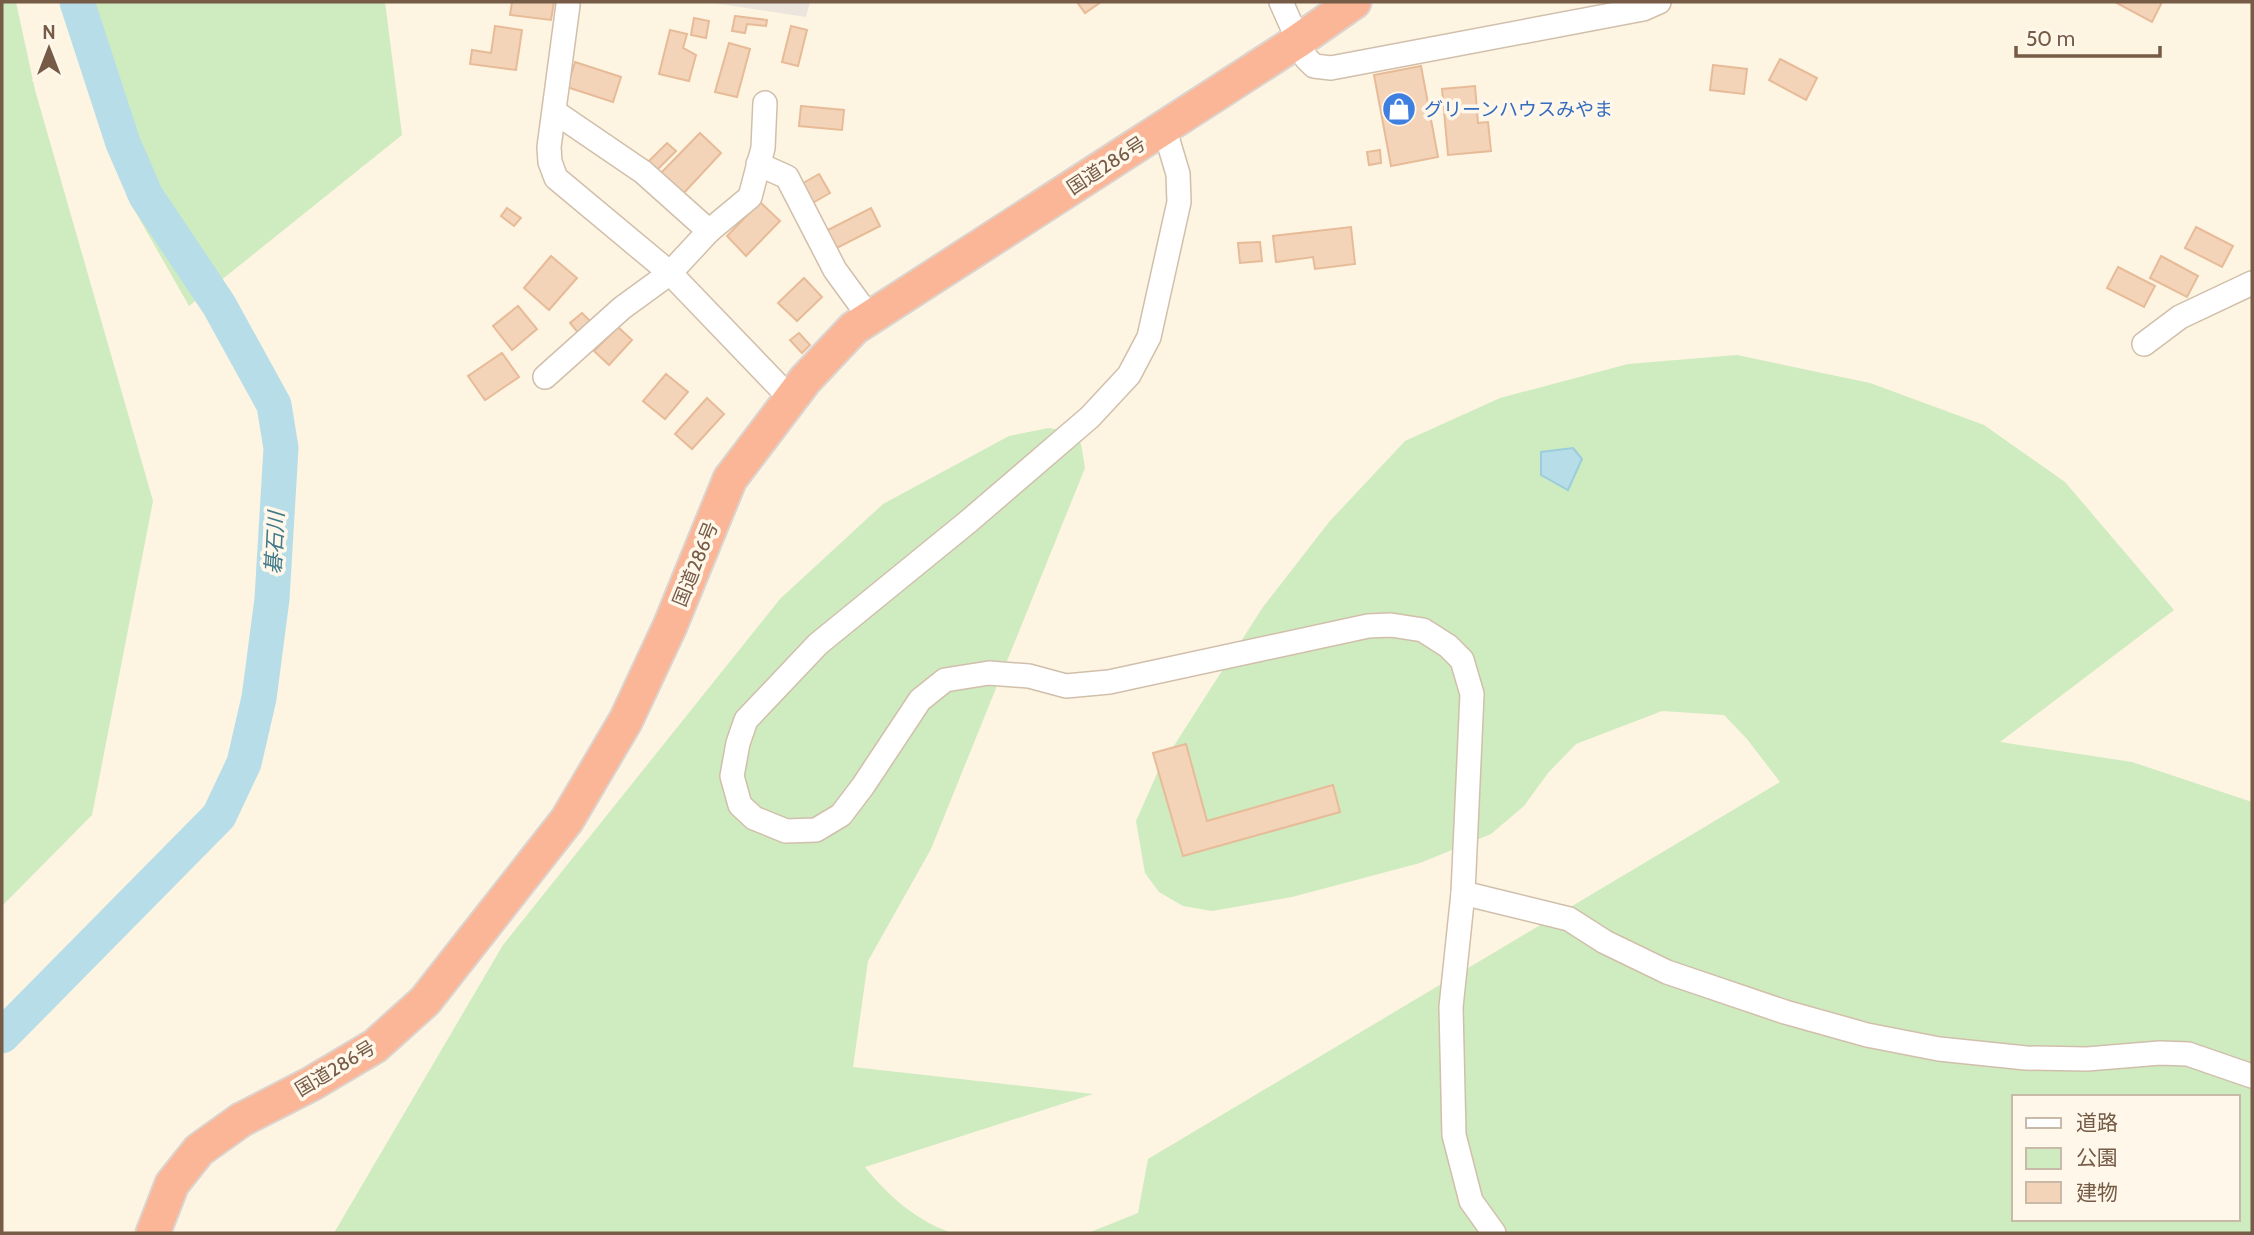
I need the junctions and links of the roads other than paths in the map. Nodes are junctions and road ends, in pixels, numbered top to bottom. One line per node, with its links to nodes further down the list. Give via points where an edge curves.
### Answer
1 (1281, 2): 5 (street)
2 (1354, 2): 5 (highway, 国道286号)
3 (1659, 2): 5 (street, via 1643,9 1331,68 1314,66)
4 (568, 5): 7 (street)
5 (1298, 41): 8 (highway, 国道286号)
6 (765, 103): 9 (street)
7 (555, 112): 10 (street, via 643,172); 11 (street, via 549,147 556,178)
8 (1164, 127): 13 (highway, 国道286号); 17 (street, via 1178,174 1179,202 1149,337 1129,375 1090,416 969,521 818,644 747,719 732,776 740,805 754,818 786,831 816,830 841,815 920,700 945,680 989,673 1030,676 1066,686 1109,682 1368,626 1391,625 1423,629 1448,646 1462,660 1472,694)
9 (758, 164): 10 (street, via 750,197); 13 (street, via 787,177 835,270)
10 (709, 231): 11 (street)
11 (670, 273): 15 (street, via 622,308); 16 (street)
12 (2252, 283): 14 (street, via 2180,317)
13 (870, 318): 16 (highway, 国道286号, via 854,328)
14 (2144, 344)
15 (545, 377)
16 (791, 399): 19 (highway, 国道286号, via 730,479 626,720 567,820 425,1001 375,1046 241,1120 199,1150 172,1184)
17 (1463, 893): 18 (street, via 1569,919 1667,972 1867,1035 1939,1049 2026,1058 2188,1054); 20 (street, via 1451,1007 1454,1135 1471,1201)
18 (2252, 1076)
19 (153, 1233)
20 (1494, 1233)

